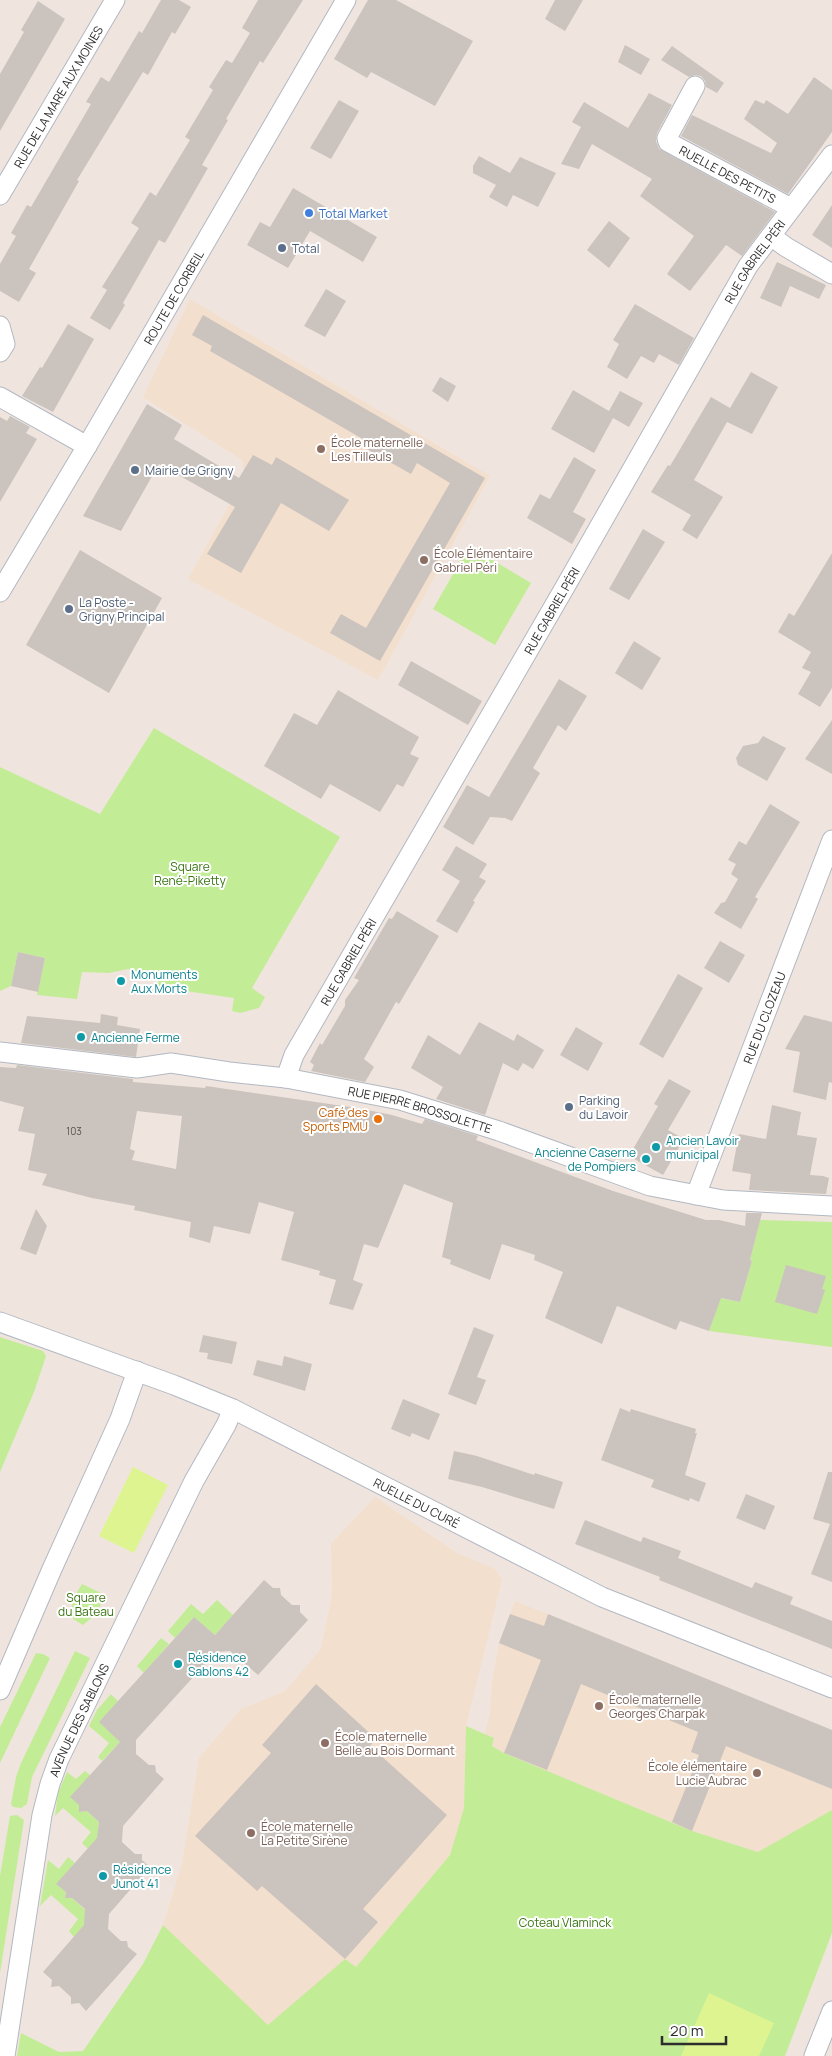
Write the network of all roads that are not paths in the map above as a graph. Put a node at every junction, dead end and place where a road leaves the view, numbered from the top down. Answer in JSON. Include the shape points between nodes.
{"nodes":[{"id":1,"x":114,"y":0,"type":"edge"},
{"id":2,"x":346,"y":0,"type":"edge"},
{"id":3,"x":695,"y":86,"type":"dead end"},
{"id":4,"x":832,"y":155,"type":"edge"},
{"id":5,"x":0,"y":195,"type":"edge"},
{"id":6,"x":791,"y":208,"type":"junction"},
{"id":7,"x":771,"y":236,"type":"junction"},
{"id":8,"x":832,"y":274,"type":"edge"},
{"id":9,"x":0,"y":326,"type":"edge"},
{"id":10,"x":0,"y":352,"type":"edge"},
{"id":11,"x":0,"y":397,"type":"edge"},
{"id":12,"x":88,"y":446,"type":"junction"},
{"id":13,"x":0,"y":592,"type":"edge"},
{"id":14,"x":832,"y":840,"type":"edge"},
{"id":15,"x":0,"y":1052,"type":"edge"},
{"id":16,"x":286,"y":1078,"type":"junction"},
{"id":17,"x":696,"y":1195,"type":"junction"},
{"id":18,"x":832,"y":1206,"type":"edge"},
{"id":19,"x":0,"y":1322,"type":"edge"},
{"id":20,"x":137,"y":1371,"type":"junction"},
{"id":21,"x":233,"y":1409,"type":"junction"},
{"id":22,"x":832,"y":1688,"type":"edge"},
{"id":23,"x":0,"y":1690,"type":"edge"},
{"id":24,"x":832,"y":2011,"type":"edge"},
{"id":25,"x":5,"y":2056,"type":"edge"},
{"id":26,"x":814,"y":2056,"type":"edge"}],
"edges":[{"from":1,"to":5,"type":"street","name":"RUE DE LA MARE AUX MOINES"},
{"from":2,"to":12,"type":"street","name":"ROUTE DE CORBEIL"},
{"from":3,"to":6,"type":"street","name":"RUELLE DES PETITS","via":[[667,138],[668,142]]},
{"from":4,"to":6,"type":"street","name":"RUE GABRIEL PÉRI"},
{"from":6,"to":7,"type":"street","name":"RUE GABRIEL PÉRI"},
{"from":7,"to":8,"type":"street"},
{"from":7,"to":16,"type":"street","name":"RUE GABRIEL PÉRI","via":[[748,266],[392,883],[294,1054]]},
{"from":9,"to":10,"type":"street","via":[[5,344]]},
{"from":11,"to":12,"type":"street"},
{"from":12,"to":13,"type":"street","name":"ROUTE DE CORBEIL"},
{"from":14,"to":17,"type":"street","name":"RUE DU CLOZEAU"},
{"from":15,"to":16,"type":"street","name":"RUE PIERRE BROSSOLETTE","via":[[137,1068],[172,1063]]},
{"from":16,"to":17,"type":"street","name":"RUE PIERRE BROSSOLETTE","via":[[400,1100],[476,1123],[650,1186]]},
{"from":17,"to":18,"type":"street","name":"RUE PIERRE BROSSOLETTE","via":[[723,1200]]},
{"from":19,"to":20,"type":"street","name":"RUELLE DU CURÉ"},
{"from":20,"to":21,"type":"street","name":"RUELLE DU CURÉ"},
{"from":20,"to":23,"type":"street","via":[[120,1419]]},
{"from":21,"to":22,"type":"street","name":"RUELLE DU CURÉ","via":[[602,1597]]},
{"from":21,"to":25,"type":"street","name":"AVENUE DES SABLONS","via":[[194,1481],[59,1759],[50,1784],[42,1815]]},
{"from":24,"to":26,"type":"street"}]}
